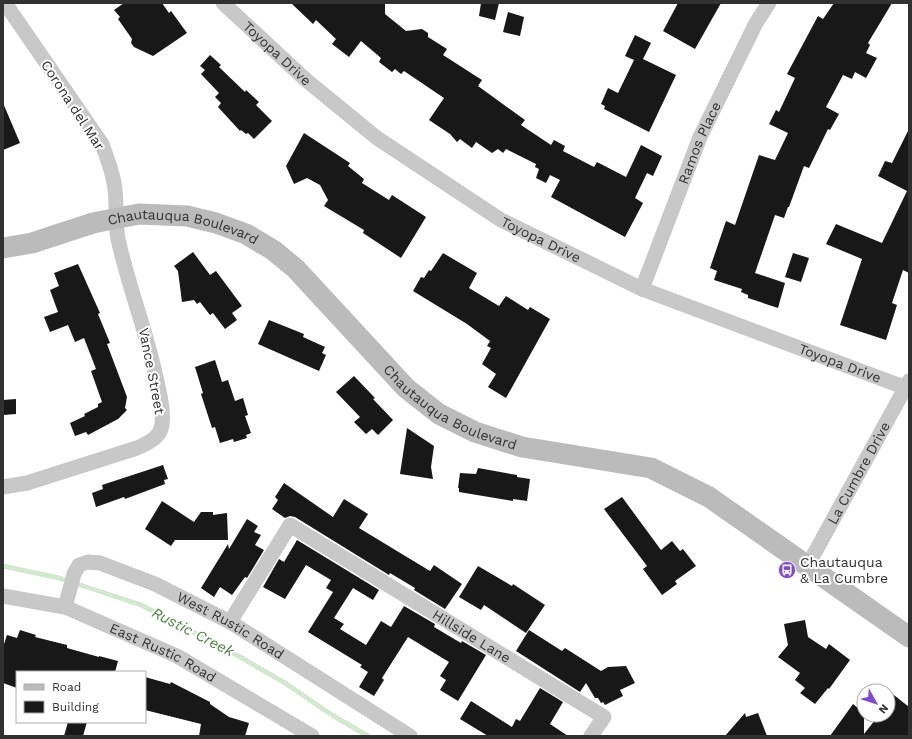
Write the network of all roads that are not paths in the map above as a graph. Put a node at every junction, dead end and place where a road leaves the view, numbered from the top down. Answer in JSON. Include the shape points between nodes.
{"nodes":[{"id":1,"x":5,"y":3,"type":"edge"},
{"id":2,"x":223,"y":3,"type":"edge"},
{"id":3,"x":769,"y":3,"type":"edge"},
{"id":4,"x":115,"y":217,"type":"junction"},
{"id":5,"x":3,"y":248,"type":"edge"},
{"id":6,"x":642,"y":289,"type":"junction"},
{"id":7,"x":908,"y":386,"type":"edge"},
{"id":8,"x":3,"y":487,"type":"edge"},
{"id":9,"x":808,"y":565,"type":"junction"},
{"id":10,"x":3,"y":596,"type":"edge"},
{"id":11,"x":67,"y":600,"type":"junction"},
{"id":12,"x":230,"y":622,"type":"junction"},
{"id":13,"x":909,"y":637,"type":"edge"},
{"id":14,"x":312,"y":736,"type":"edge"},
{"id":15,"x":410,"y":736,"type":"edge"},
{"id":16,"x":591,"y":736,"type":"edge"}],
"edges":[{"from":1,"to":4,"type":"street","name":"Corona del Mar","via":[[102,144],[111,168],[115,190]]},
{"from":2,"to":6,"type":"street","name":"Toyopa Drive","via":[[306,80],[377,138],[501,220]]},
{"from":3,"to":6,"type":"street","name":"Ramos Place","via":[[756,22],[700,137]]},
{"from":4,"to":5,"type":"street","name":"Chautauqua Boulevard","via":[[32,243]]},
{"from":4,"to":8,"type":"street","name":"Vance Street","via":[[119,242],[149,348],[162,408],[162,425],[150,442],[136,448],[26,483]]},
{"from":4,"to":9,"type":"street","name":"Chautauqua Boulevard","via":[[139,214],[187,216],[246,234],[273,250],[295,268],[406,388],[439,414],[475,432],[522,447],[651,468],[709,497]]},
{"from":6,"to":7,"type":"street","name":"Toyopa Drive"},
{"from":7,"to":9,"type":"street","name":"La Cumbre Drive"},
{"from":9,"to":13,"type":"street","name":"Chautauqua Boulevard"},
{"from":10,"to":11,"type":"street","name":"East Rustic Road"},
{"from":11,"to":12,"type":"street","name":"West Rustic Road","via":[[79,565],[88,562],[100,563],[155,584]]},
{"from":11,"to":14,"type":"street","name":"East Rustic Road","via":[[177,656]]},
{"from":12,"to":15,"type":"street","name":"West Rustic Road"},
{"from":12,"to":16,"type":"street","name":"Hillside Lane","via":[[290,525],[604,717]]}]}
